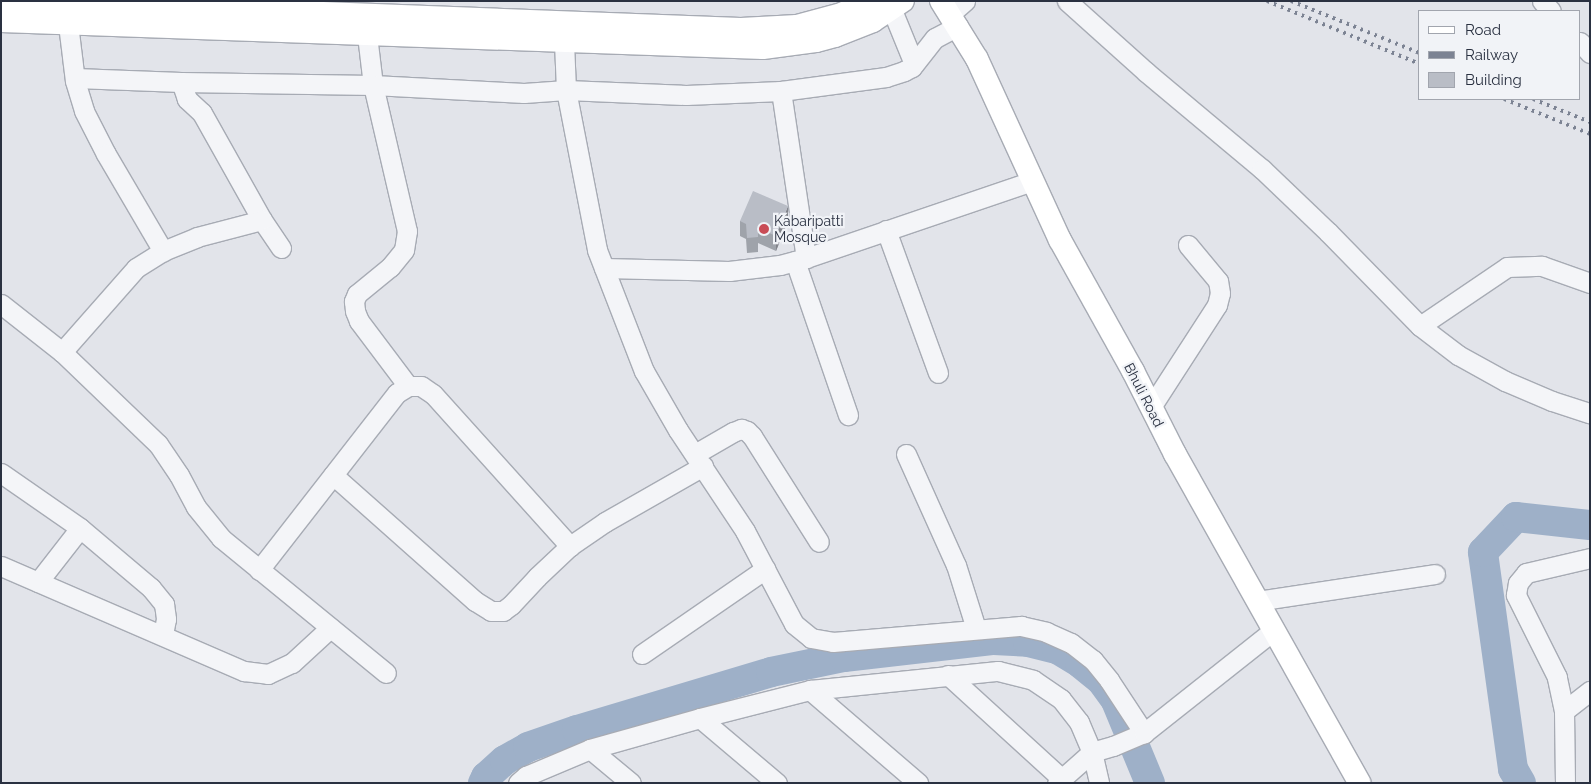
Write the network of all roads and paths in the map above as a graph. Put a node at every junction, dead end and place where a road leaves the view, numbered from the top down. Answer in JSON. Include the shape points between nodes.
{"nodes":[{"id":1,"x":333,"y":1,"type":"edge"},
{"id":2,"x":835,"y":1,"type":"edge"},
{"id":3,"x":1067,"y":1,"type":"edge"},
{"id":4,"x":889,"y":4,"type":"edge"},
{"id":5,"x":2,"y":10,"type":"edge"},
{"id":6,"x":953,"y":11,"type":"edge"},
{"id":7,"x":68,"y":24,"type":"junction"},
{"id":8,"x":367,"y":35,"type":"junction"},
{"id":9,"x":564,"y":42,"type":"junction"},
{"id":10,"x":1581,"y":43,"type":"edge"},
{"id":11,"x":1590,"y":53,"type":"edge"},
{"id":12,"x":914,"y":64,"type":"junction"},
{"id":13,"x":75,"y":78,"type":"junction"},
{"id":14,"x":181,"y":82,"type":"junction"},
{"id":15,"x":373,"y":85,"type":"junction"},
{"id":16,"x":566,"y":90,"type":"junction"},
{"id":17,"x":781,"y":90,"type":"junction"},
{"id":18,"x":1032,"y":181,"type":"junction"},
{"id":19,"x":262,"y":220,"type":"junction"},
{"id":20,"x":886,"y":230,"type":"junction"},
{"id":21,"x":1188,"y":245,"type":"dead end"},
{"id":22,"x":281,"y":248,"type":"dead end"},
{"id":23,"x":163,"y":251,"type":"junction"},
{"id":24,"x":801,"y":259,"type":"junction"},
{"id":25,"x":604,"y":268,"type":"junction"},
{"id":26,"x":1590,"y":283,"type":"edge"},
{"id":27,"x":1,"y":304,"type":"edge"},
{"id":28,"x":1420,"y":326,"type":"junction"},
{"id":29,"x":62,"y":352,"type":"junction"},
{"id":30,"x":938,"y":373,"type":"dead end"},
{"id":31,"x":408,"y":386,"type":"junction"},
{"id":32,"x":1151,"y":407,"type":"junction"},
{"id":33,"x":1590,"y":413,"type":"edge"},
{"id":34,"x":848,"y":415,"type":"dead end"},
{"id":35,"x":906,"y":454,"type":"dead end"},
{"id":36,"x":699,"y":460,"type":"junction"},
{"id":37,"x":1,"y":474,"type":"edge"},
{"id":38,"x":333,"y":475,"type":"junction"},
{"id":39,"x":80,"y":528,"type":"junction"},
{"id":40,"x":819,"y":542,"type":"dead end"},
{"id":41,"x":570,"y":546,"type":"junction"},
{"id":42,"x":1587,"y":562,"type":"edge"},
{"id":43,"x":1,"y":566,"type":"edge"},
{"id":44,"x":765,"y":569,"type":"junction"},
{"id":45,"x":259,"y":570,"type":"junction"},
{"id":46,"x":1435,"y":574,"type":"dead end"},
{"id":47,"x":38,"y":582,"type":"junction"},
{"id":48,"x":1258,"y":601,"type":"junction"},
{"id":49,"x":330,"y":628,"type":"junction"},
{"id":50,"x":976,"y":629,"type":"junction"},
{"id":51,"x":1274,"y":630,"type":"junction"},
{"id":52,"x":163,"y":635,"type":"junction"},
{"id":53,"x":642,"y":654,"type":"dead end"},
{"id":54,"x":386,"y":673,"type":"dead end"},
{"id":55,"x":948,"y":675,"type":"junction"},
{"id":56,"x":810,"y":690,"type":"junction"},
{"id":57,"x":1590,"y":691,"type":"edge"},
{"id":58,"x":1564,"y":710,"type":"junction"},
{"id":59,"x":700,"y":718,"type":"junction"},
{"id":60,"x":1141,"y":734,"type":"junction"},
{"id":61,"x":590,"y":749,"type":"junction"},
{"id":62,"x":1092,"y":752,"type":"junction"},
{"id":63,"x":526,"y":781,"type":"edge"},
{"id":64,"x":1059,"y":781,"type":"edge"},
{"id":65,"x":631,"y":783,"type":"edge"},
{"id":66,"x":777,"y":783,"type":"edge"},
{"id":67,"x":918,"y":783,"type":"edge"},
{"id":68,"x":1099,"y":783,"type":"edge"},
{"id":69,"x":1360,"y":783,"type":"edge"},
{"id":70,"x":1565,"y":783,"type":"edge"}],
"edges":[{"from":1,"to":2,"type":"highway","via":[[745,16],[791,13]]},
{"from":3,"to":28,"type":"street","via":[[1262,169]]},
{"from":4,"to":5,"type":"highway","via":[[797,28],[749,31]]},
{"from":4,"to":9,"type":"main road","via":[[872,22],[816,42],[763,48]]},
{"from":4,"to":12,"type":"street"},
{"from":5,"to":7,"type":"main road"},
{"from":6,"to":12,"type":"street"},
{"from":6,"to":18,"type":"main road","name":"Bhuli Road"},
{"from":7,"to":8,"type":"main road"},
{"from":7,"to":13,"type":"street"},
{"from":8,"to":9,"type":"main road"},
{"from":8,"to":15,"type":"street"},
{"from":9,"to":16,"type":"street"},
{"from":10,"to":11,"type":"street"},
{"from":12,"to":17,"type":"street","via":[[904,72],[886,77]]},
{"from":13,"to":14,"type":"street"},
{"from":13,"to":23,"type":"street","via":[[84,111]]},
{"from":14,"to":15,"type":"street"},
{"from":14,"to":19,"type":"street","via":[[187,99],[202,113]]},
{"from":15,"to":16,"type":"street","via":[[524,93]]},
{"from":15,"to":31,"type":"street","via":[[407,231],[404,250],[390,267],[357,294],[354,311]]},
{"from":16,"to":17,"type":"street","via":[[686,95]]},
{"from":16,"to":25,"type":"street","via":[[597,250]]},
{"from":17,"to":24,"type":"street"},
{"from":18,"to":20,"type":"street"},
{"from":18,"to":32,"type":"main road","name":"Bhuli Road","via":[[1060,240]]},
{"from":19,"to":22,"type":"street"},
{"from":19,"to":23,"type":"street"},
{"from":20,"to":24,"type":"street"},
{"from":20,"to":30,"type":"street"},
{"from":21,"to":32,"type":"street","via":[[1218,281],[1220,293],[1217,305]]},
{"from":23,"to":29,"type":"street","via":[[136,268]]},
{"from":24,"to":25,"type":"street","via":[[729,271]]},
{"from":24,"to":34,"type":"street"},
{"from":25,"to":36,"type":"street","via":[[644,371]]},
{"from":26,"to":28,"type":"street","via":[[1542,266],[1507,267]]},
{"from":27,"to":29,"type":"street"},
{"from":28,"to":33,"type":"street","via":[[1458,355],[1505,382]]},
{"from":29,"to":45,"type":"street","via":[[158,444],[196,507],[222,538]]},
{"from":31,"to":38,"type":"street","via":[[397,393]]},
{"from":31,"to":41,"type":"street","via":[[421,386],[433,394]]},
{"from":32,"to":48,"type":"main road","name":"Bhuli Road"},
{"from":35,"to":50,"type":"street","via":[[956,566]]},
{"from":36,"to":40,"type":"street","via":[[733,432],[747,431]]},
{"from":36,"to":41,"type":"street"},
{"from":36,"to":44,"type":"street","via":[[745,531]]},
{"from":37,"to":39,"type":"street"},
{"from":38,"to":41,"type":"street","via":[[475,601],[491,610],[503,611],[511,605]]},
{"from":38,"to":45,"type":"street"},
{"from":39,"to":47,"type":"street"},
{"from":39,"to":52,"type":"street","via":[[151,588],[164,604]]},
{"from":42,"to":58,"type":"street","via":[[1526,573],[1518,583],[1516,595],[1557,677]]},
{"from":43,"to":47,"type":"street"},
{"from":44,"to":50,"type":"street","via":[[794,624],[811,638],[833,642]]},
{"from":44,"to":53,"type":"street"},
{"from":45,"to":49,"type":"street"},
{"from":46,"to":48,"type":"street"},
{"from":47,"to":52,"type":"street"},
{"from":48,"to":51,"type":"main road","name":"Bhuli Road"},
{"from":49,"to":52,"type":"street","via":[[292,663],[268,674],[244,670]]},
{"from":49,"to":54,"type":"street"},
{"from":50,"to":60,"type":"street","via":[[1021,626],[1071,643],[1093,660],[1109,680]]},
{"from":51,"to":60,"type":"street"},
{"from":51,"to":69,"type":"main road","name":"Bhuli Road"},
{"from":55,"to":56,"type":"street"},
{"from":55,"to":62,"type":"street","via":[[998,671],[1033,680],[1061,699],[1079,722]]},
{"from":55,"to":64,"type":"street"},
{"from":56,"to":59,"type":"street"},
{"from":56,"to":67,"type":"street"},
{"from":57,"to":58,"type":"street"},
{"from":58,"to":70,"type":"street"},
{"from":59,"to":61,"type":"street"},
{"from":59,"to":66,"type":"street"},
{"from":60,"to":62,"type":"street"},
{"from":61,"to":63,"type":"street"},
{"from":61,"to":65,"type":"street"},
{"from":62,"to":64,"type":"street"},
{"from":62,"to":68,"type":"street"}]}
